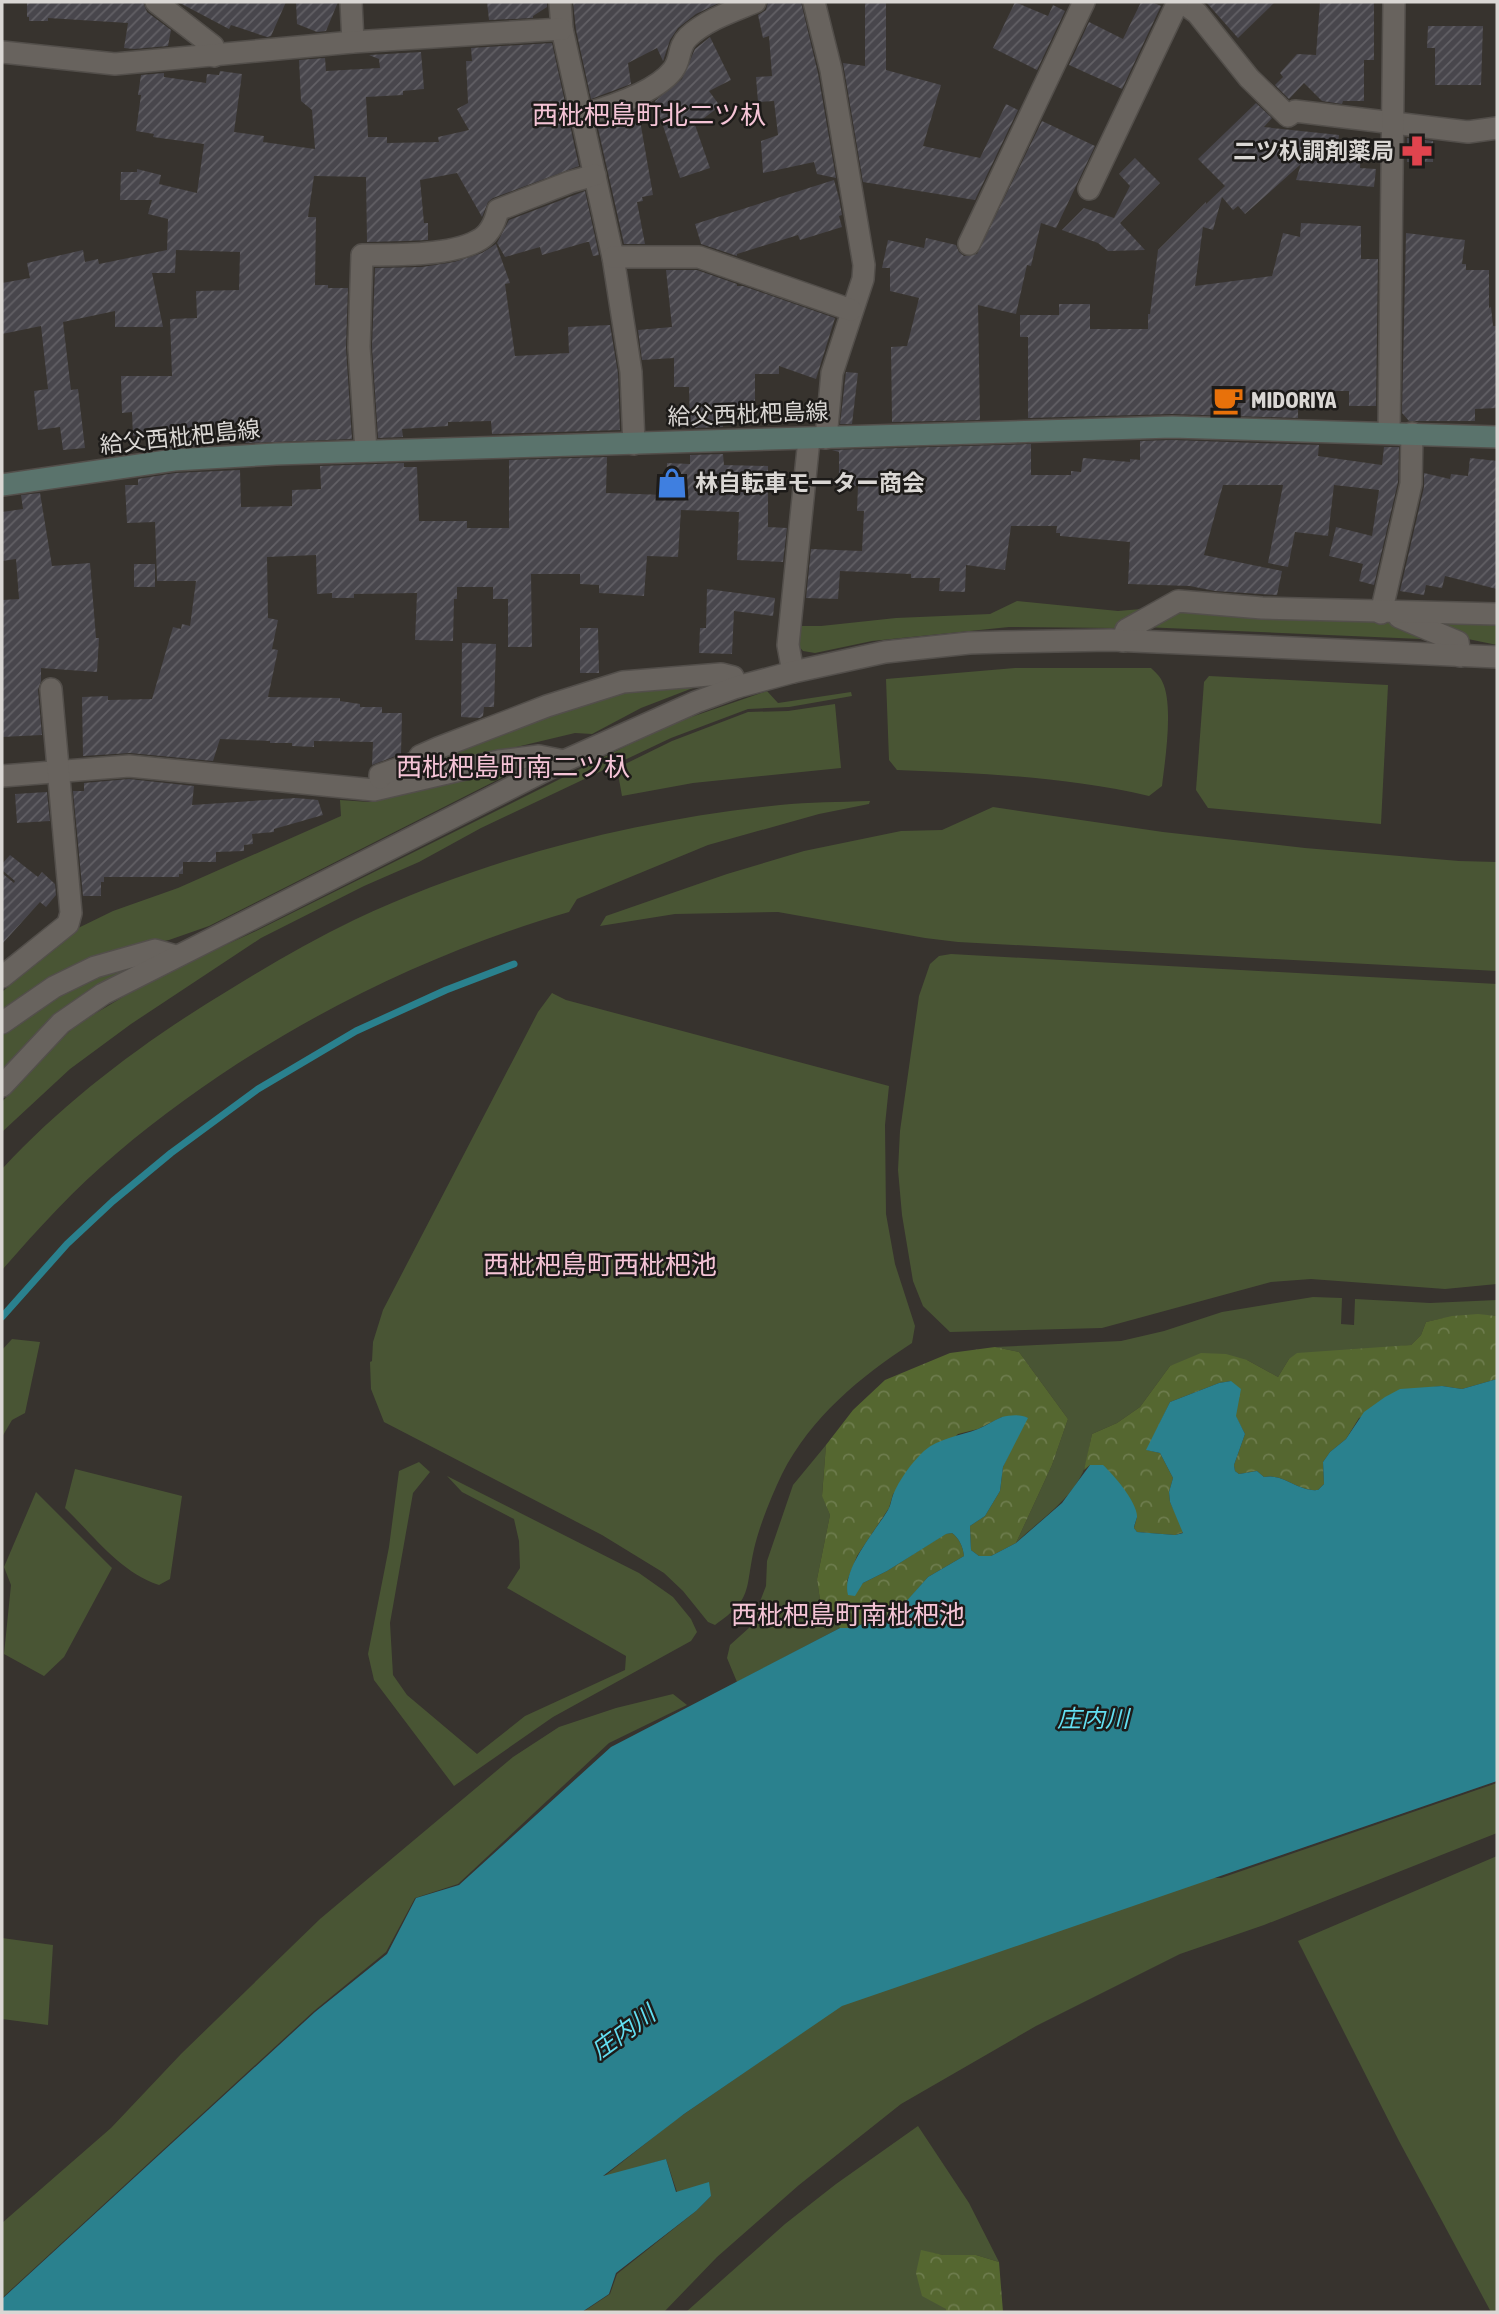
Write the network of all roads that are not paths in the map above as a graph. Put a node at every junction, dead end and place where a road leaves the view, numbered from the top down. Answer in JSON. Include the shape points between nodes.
{"nodes":[{"id":1,"x":156,"y":2,"type":"edge"},
{"id":2,"x":351,"y":2,"type":"edge"},
{"id":3,"x":559,"y":2,"type":"edge"},
{"id":4,"x":755,"y":2,"type":"edge"},
{"id":5,"x":814,"y":2,"type":"edge"},
{"id":6,"x":1084,"y":2,"type":"edge"},
{"id":7,"x":1180,"y":2,"type":"edge"},
{"id":8,"x":1394,"y":2,"type":"edge"},
{"id":9,"x":562,"y":29,"type":"junction"},
{"id":10,"x":353,"y":42,"type":"junction"},
{"id":11,"x":2,"y":52,"type":"edge"},
{"id":12,"x":214,"y":56,"type":"junction"},
{"id":13,"x":582,"y":115,"type":"junction"},
{"id":14,"x":1391,"y":121,"type":"junction"},
{"id":15,"x":1497,"y":128,"type":"edge"},
{"id":16,"x":595,"y":175,"type":"junction"},
{"id":17,"x":1089,"y":189,"type":"dead end"},
{"id":18,"x":969,"y":244,"type":"dead end"},
{"id":19,"x":612,"y":257,"type":"junction"},
{"id":20,"x":851,"y":310,"type":"junction"},
{"id":21,"x":1389,"y":432,"type":"junction"},
{"id":22,"x":1412,"y":433,"type":"junction"},
{"id":23,"x":1497,"y":437,"type":"edge"},
{"id":24,"x":818,"y":438,"type":"junction"},
{"id":25,"x":634,"y":444,"type":"junction"},
{"id":26,"x":366,"y":451,"type":"junction"},
{"id":27,"x":2,"y":485,"type":"edge"},
{"id":28,"x":1389,"y":613,"type":"junction"},
{"id":29,"x":1497,"y":614,"type":"edge"},
{"id":30,"x":1123,"y":641,"type":"junction"},
{"id":31,"x":1460,"y":656,"type":"junction"},
{"id":32,"x":1497,"y":657,"type":"edge"},
{"id":33,"x":793,"y":672,"type":"junction"},
{"id":34,"x":737,"y":687,"type":"junction"},
{"id":35,"x":51,"y":689,"type":"dead end"},
{"id":36,"x":564,"y":761,"type":"junction"},
{"id":37,"x":58,"y":771,"type":"junction"},
{"id":38,"x":2,"y":776,"type":"edge"},
{"id":39,"x":381,"y":788,"type":"junction"},
{"id":40,"x":176,"y":956,"type":"junction"},
{"id":41,"x":2,"y":977,"type":"edge"},
{"id":42,"x":2,"y":1023,"type":"edge"},
{"id":43,"x":2,"y":1086,"type":"edge"}],
"edges":[{"from":1,"to":12,"type":"street","via":[[213,46]]},
{"from":2,"to":10,"type":"street"},
{"from":3,"to":9,"type":"street"},
{"from":4,"to":13,"type":"street","via":[[691,34],[680,46],[671,73],[648,89],[617,105]]},
{"from":5,"to":20,"type":"street","via":[[831,70],[864,265]]},
{"from":6,"to":18,"type":"street"},
{"from":7,"to":14,"type":"street","via":[[1197,13],[1288,116],[1295,111]]},
{"from":7,"to":17,"type":"street"},
{"from":8,"to":14,"type":"street"},
{"from":9,"to":10,"type":"street"},
{"from":9,"to":13,"type":"street"},
{"from":10,"to":12,"type":"street"},
{"from":11,"to":12,"type":"street","via":[[115,64]]},
{"from":13,"to":16,"type":"street"},
{"from":14,"to":15,"type":"street","via":[[1468,132]]},
{"from":14,"to":21,"type":"street"},
{"from":16,"to":19,"type":"street"},
{"from":16,"to":26,"type":"street","via":[[498,210],[489,232],[477,241],[414,255],[362,255],[359,347]]},
{"from":19,"to":20,"type":"street","via":[[699,257]]},
{"from":19,"to":25,"type":"street","via":[[631,372]]},
{"from":20,"to":24,"type":"street"},
{"from":21,"to":22,"type":"main road","name":"給父西枇杷島線"},
{"from":21,"to":24,"type":"main road","name":"給父西枇杷島線","via":[[1172,427]]},
{"from":22,"to":23,"type":"main road","name":"給父西枇杷島線"},
{"from":22,"to":28,"type":"street","via":[[1410,484]]},
{"from":24,"to":25,"type":"main road","name":"給父西枇杷島線"},
{"from":24,"to":33,"type":"street","via":[[788,645]]},
{"from":25,"to":26,"type":"main road","name":"給父西枇杷島線"},
{"from":26,"to":27,"type":"main road","name":"給父西枇杷島線","via":[[174,460]]},
{"from":28,"to":29,"type":"street"},
{"from":28,"to":30,"type":"street","via":[[1178,601],[1126,630]]},
{"from":28,"to":31,"type":"street","via":[[1458,642]]},
{"from":30,"to":31,"type":"street"},
{"from":30,"to":33,"type":"street","via":[[957,644],[885,652]]},
{"from":31,"to":32,"type":"street"},
{"from":33,"to":34,"type":"street"},
{"from":34,"to":36,"type":"street"},
{"from":34,"to":39,"type":"street","via":[[733,677],[721,674],[623,682],[421,755],[417,762],[380,775]]},
{"from":35,"to":37,"type":"street"},
{"from":36,"to":39,"type":"street","via":[[539,756],[499,761]]},
{"from":36,"to":40,"type":"street"},
{"from":37,"to":38,"type":"street"},
{"from":37,"to":39,"type":"street","via":[[129,766]]},
{"from":37,"to":41,"type":"street","via":[[71,913],[68,924]]},
{"from":40,"to":42,"type":"street","via":[[155,950],[95,967]]},
{"from":40,"to":43,"type":"street","via":[[81,1007]]}]}
